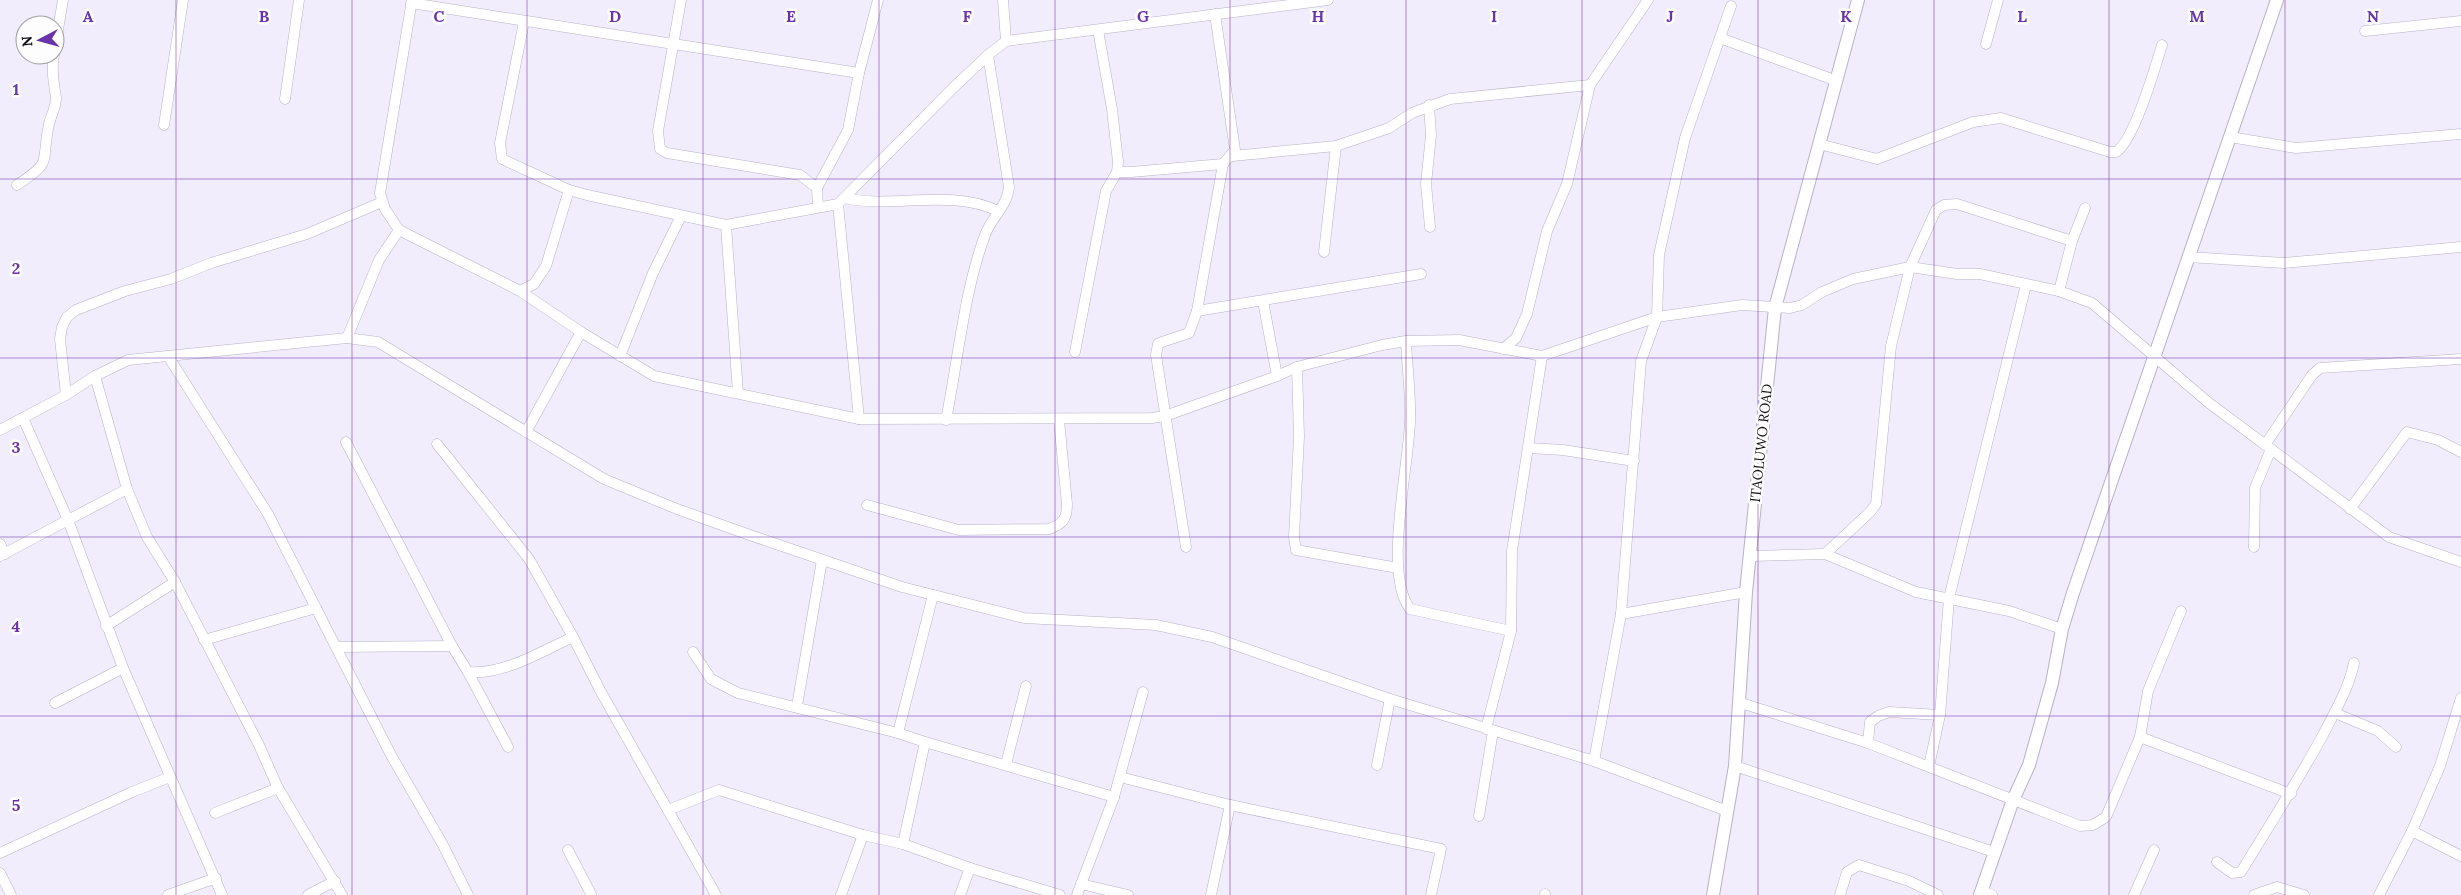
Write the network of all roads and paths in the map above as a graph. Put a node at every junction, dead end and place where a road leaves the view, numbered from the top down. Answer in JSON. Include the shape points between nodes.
{"nodes":[{"id":1,"x":63,"y":0,"type":"edge"},
{"id":2,"x":183,"y":0,"type":"edge"},
{"id":3,"x":299,"y":0,"type":"edge"},
{"id":4,"x":681,"y":0,"type":"edge"},
{"id":5,"x":878,"y":0,"type":"edge"},
{"id":6,"x":1003,"y":0,"type":"edge"},
{"id":7,"x":1328,"y":0,"type":"edge"},
{"id":8,"x":1648,"y":0,"type":"edge"},
{"id":9,"x":1858,"y":0,"type":"edge"},
{"id":10,"x":1998,"y":0,"type":"edge"},
{"id":11,"x":2277,"y":0,"type":"edge"},
{"id":12,"x":412,"y":2,"type":"edge"},
{"id":13,"x":1281,"y":3,"type":"edge"},
{"id":14,"x":1731,"y":6,"type":"dead end"},
{"id":15,"x":1216,"y":14,"type":"junction"},
{"id":16,"x":60,"y":15,"type":"edge"},
{"id":17,"x":2461,"y":21,"type":"edge"},
{"id":18,"x":524,"y":22,"type":"junction"},
{"id":19,"x":1098,"y":30,"type":"junction"},
{"id":20,"x":2365,"y":31,"type":"dead end"},
{"id":21,"x":1720,"y":38,"type":"junction"},
{"id":22,"x":1006,"y":41,"type":"junction"},
{"id":23,"x":675,"y":44,"type":"junction"},
{"id":24,"x":1986,"y":44,"type":"dead end"},
{"id":25,"x":2162,"y":45,"type":"dead end"},
{"id":26,"x":988,"y":55,"type":"junction"},
{"id":27,"x":53,"y":65,"type":"edge"},
{"id":28,"x":860,"y":73,"type":"junction"},
{"id":29,"x":1837,"y":82,"type":"junction"},
{"id":30,"x":1590,"y":85,"type":"junction"},
{"id":31,"x":285,"y":99,"type":"dead end"},
{"id":32,"x":1429,"y":105,"type":"junction"},
{"id":33,"x":164,"y":125,"type":"dead end"},
{"id":34,"x":2461,"y":134,"type":"edge"},
{"id":35,"x":2230,"y":136,"type":"junction"},
{"id":36,"x":1819,"y":144,"type":"junction"},
{"id":37,"x":1336,"y":146,"type":"junction"},
{"id":38,"x":1232,"y":156,"type":"junction"},
{"id":39,"x":1223,"y":164,"type":"junction"},
{"id":40,"x":1117,"y":172,"type":"junction"},
{"id":41,"x":17,"y":185,"type":"dead end"},
{"id":42,"x":817,"y":188,"type":"junction"},
{"id":43,"x":569,"y":190,"type":"junction"},
{"id":44,"x":841,"y":201,"type":"junction"},
{"id":45,"x":382,"y":202,"type":"junction"},
{"id":46,"x":818,"y":207,"type":"junction"},
{"id":47,"x":2085,"y":208,"type":"dead end"},
{"id":48,"x":998,"y":211,"type":"junction"},
{"id":49,"x":681,"y":216,"type":"junction"},
{"id":50,"x":726,"y":225,"type":"junction"},
{"id":51,"x":1430,"y":227,"type":"dead end"},
{"id":52,"x":400,"y":230,"type":"junction"},
{"id":53,"x":2072,"y":241,"type":"junction"},
{"id":54,"x":2461,"y":247,"type":"edge"},
{"id":55,"x":1324,"y":252,"type":"dead end"},
{"id":56,"x":2188,"y":257,"type":"junction"},
{"id":57,"x":1910,"y":267,"type":"junction"},
{"id":58,"x":1421,"y":274,"type":"dead end"},
{"id":59,"x":2026,"y":285,"type":"junction"},
{"id":60,"x":520,"y":291,"type":"junction"},
{"id":61,"x":2059,"y":291,"type":"junction"},
{"id":62,"x":1264,"y":301,"type":"junction"},
{"id":63,"x":1775,"y":308,"type":"junction"},
{"id":64,"x":1197,"y":311,"type":"junction"},
{"id":65,"x":1657,"y":317,"type":"junction"},
{"id":66,"x":581,"y":332,"type":"junction"},
{"id":67,"x":346,"y":338,"type":"junction"},
{"id":68,"x":1406,"y":341,"type":"junction"},
{"id":69,"x":1503,"y":349,"type":"junction"},
{"id":70,"x":1075,"y":352,"type":"dead end"},
{"id":71,"x":168,"y":356,"type":"junction"},
{"id":72,"x":620,"y":356,"type":"junction"},
{"id":73,"x":1542,"y":356,"type":"junction"},
{"id":74,"x":2153,"y":356,"type":"junction"},
{"id":75,"x":2461,"y":359,"type":"edge"},
{"id":76,"x":1297,"y":367,"type":"junction"},
{"id":77,"x":95,"y":376,"type":"junction"},
{"id":78,"x":1277,"y":376,"type":"junction"},
{"id":79,"x":738,"y":393,"type":"junction"},
{"id":80,"x":66,"y":396,"type":"junction"},
{"id":81,"x":1166,"y":416,"type":"junction"},
{"id":82,"x":23,"y":418,"type":"junction"},
{"id":83,"x":858,"y":419,"type":"junction"},
{"id":84,"x":946,"y":420,"type":"junction"},
{"id":85,"x":1060,"y":420,"type":"junction"},
{"id":86,"x":0,"y":430,"type":"edge"},
{"id":87,"x":526,"y":432,"type":"junction"},
{"id":88,"x":346,"y":442,"type":"dead end"},
{"id":89,"x":437,"y":444,"type":"dead end"},
{"id":90,"x":2268,"y":447,"type":"junction"},
{"id":91,"x":1529,"y":448,"type":"junction"},
{"id":92,"x":2461,"y":452,"type":"edge"},
{"id":93,"x":1634,"y":461,"type":"junction"},
{"id":94,"x":127,"y":489,"type":"junction"},
{"id":95,"x":867,"y":505,"type":"dead end"},
{"id":96,"x":2350,"y":508,"type":"junction"},
{"id":97,"x":68,"y":520,"type":"junction"},
{"id":98,"x":0,"y":544,"type":"edge"},
{"id":99,"x":1186,"y":547,"type":"dead end"},
{"id":100,"x":2254,"y":547,"type":"dead end"},
{"id":101,"x":1825,"y":554,"type":"junction"},
{"id":102,"x":2,"y":555,"type":"edge"},
{"id":103,"x":1750,"y":556,"type":"junction"},
{"id":104,"x":822,"y":560,"type":"junction"},
{"id":105,"x":2461,"y":562,"type":"edge"},
{"id":106,"x":1398,"y":568,"type":"junction"},
{"id":107,"x":175,"y":582,"type":"junction"},
{"id":108,"x":1746,"y":592,"type":"junction"},
{"id":109,"x":932,"y":596,"type":"junction"},
{"id":110,"x":1949,"y":598,"type":"junction"},
{"id":111,"x":316,"y":608,"type":"junction"},
{"id":112,"x":2181,"y":610,"type":"dead end"},
{"id":113,"x":1622,"y":614,"type":"junction"},
{"id":114,"x":106,"y":626,"type":"junction"},
{"id":115,"x":2062,"y":629,"type":"junction"},
{"id":116,"x":1511,"y":631,"type":"junction"},
{"id":117,"x":573,"y":636,"type":"junction"},
{"id":118,"x":204,"y":640,"type":"junction"},
{"id":119,"x":452,"y":646,"type":"junction"},
{"id":120,"x":336,"y":647,"type":"junction"},
{"id":121,"x":693,"y":652,"type":"dead end"},
{"id":122,"x":2354,"y":663,"type":"dead end"},
{"id":123,"x":123,"y":668,"type":"junction"},
{"id":124,"x":468,"y":672,"type":"junction"},
{"id":125,"x":1026,"y":686,"type":"dead end"},
{"id":126,"x":1143,"y":692,"type":"dead end"},
{"id":127,"x":2461,"y":698,"type":"edge"},
{"id":128,"x":1390,"y":699,"type":"junction"},
{"id":129,"x":56,"y":703,"type":"dead end"},
{"id":130,"x":1741,"y":703,"type":"junction"},
{"id":131,"x":796,"y":706,"type":"junction"},
{"id":132,"x":2334,"y":713,"type":"junction"},
{"id":133,"x":1940,"y":715,"type":"junction"},
{"id":134,"x":1490,"y":730,"type":"junction"},
{"id":135,"x":898,"y":733,"type":"junction"},
{"id":136,"x":2140,"y":737,"type":"junction"},
{"id":137,"x":925,"y":742,"type":"junction"},
{"id":138,"x":1868,"y":743,"type":"junction"},
{"id":139,"x":508,"y":747,"type":"dead end"},
{"id":140,"x":2396,"y":747,"type":"dead end"},
{"id":141,"x":1594,"y":761,"type":"junction"},
{"id":142,"x":1006,"y":764,"type":"junction"},
{"id":143,"x":1377,"y":765,"type":"dead end"},
{"id":144,"x":1735,"y":766,"type":"junction"},
{"id":145,"x":1929,"y":766,"type":"junction"},
{"id":146,"x":170,"y":777,"type":"junction"},
{"id":147,"x":1120,"y":777,"type":"junction"},
{"id":148,"x":278,"y":788,"type":"junction"},
{"id":149,"x":2291,"y":794,"type":"junction"},
{"id":150,"x":1114,"y":797,"type":"junction"},
{"id":151,"x":2013,"y":800,"type":"junction"},
{"id":152,"x":1230,"y":805,"type":"junction"},
{"id":153,"x":668,"y":810,"type":"junction"},
{"id":154,"x":1727,"y":810,"type":"junction"},
{"id":155,"x":215,"y":813,"type":"dead end"},
{"id":156,"x":1479,"y":816,"type":"dead end"},
{"id":157,"x":2412,"y":831,"type":"junction"},
{"id":158,"x":863,"y":835,"type":"junction"},
{"id":159,"x":903,"y":844,"type":"junction"},
{"id":160,"x":568,"y":850,"type":"dead end"},
{"id":161,"x":2154,"y":850,"type":"dead end"},
{"id":162,"x":1994,"y":852,"type":"junction"},
{"id":163,"x":0,"y":853,"type":"edge"},
{"id":164,"x":2461,"y":856,"type":"edge"},
{"id":165,"x":2217,"y":862,"type":"dead end"},
{"id":166,"x":970,"y":868,"type":"junction"},
{"id":167,"x":0,"y":873,"type":"edge"},
{"id":168,"x":216,"y":878,"type":"junction"},
{"id":169,"x":335,"y":882,"type":"junction"},
{"id":170,"x":1081,"y":884,"type":"junction"},
{"id":171,"x":1985,"y":894,"type":"edge"},
{"id":172,"x":10,"y":895,"type":"edge"},
{"id":173,"x":168,"y":895,"type":"edge"},
{"id":174,"x":222,"y":895,"type":"edge"},
{"id":175,"x":308,"y":895,"type":"edge"},
{"id":176,"x":342,"y":895,"type":"edge"},
{"id":177,"x":468,"y":895,"type":"edge"},
{"id":178,"x":590,"y":895,"type":"edge"},
{"id":179,"x":716,"y":895,"type":"edge"},
{"id":180,"x":842,"y":895,"type":"edge"},
{"id":181,"x":960,"y":895,"type":"edge"},
{"id":182,"x":1060,"y":895,"type":"edge"},
{"id":183,"x":1077,"y":895,"type":"edge"},
{"id":184,"x":1128,"y":895,"type":"edge"},
{"id":185,"x":1211,"y":895,"type":"edge"},
{"id":186,"x":1431,"y":895,"type":"edge"},
{"id":187,"x":1713,"y":895,"type":"edge"},
{"id":188,"x":1840,"y":895,"type":"edge"},
{"id":189,"x":1938,"y":895,"type":"edge"},
{"id":190,"x":2134,"y":895,"type":"edge"},
{"id":191,"x":2254,"y":895,"type":"edge"},
{"id":192,"x":2304,"y":895,"type":"edge"},
{"id":193,"x":2378,"y":895,"type":"edge"}],
"edges":[{"from":1,"to":16,"type":"street"},
{"from":2,"to":33,"type":"street"},
{"from":3,"to":31,"type":"street"},
{"from":4,"to":23,"type":"street"},
{"from":5,"to":28,"type":"street"},
{"from":6,"to":22,"type":"street"},
{"from":7,"to":13,"type":"street"},
{"from":8,"to":30,"type":"street"},
{"from":9,"to":29,"type":"street","name":"ITAOLUWO ROAD"},
{"from":10,"to":24,"type":"street"},
{"from":11,"to":35,"type":"street"},
{"from":12,"to":18,"type":"street"},
{"from":12,"to":45,"type":"street","via":[[380,193]]},
{"from":13,"to":15,"type":"street"},
{"from":14,"to":21,"type":"street"},
{"from":15,"to":19,"type":"street"},
{"from":15,"to":38,"type":"street","via":[[1235,144]]},
{"from":17,"to":20,"type":"street"},
{"from":18,"to":23,"type":"street"},
{"from":18,"to":43,"type":"street","via":[[500,143],[502,159]]},
{"from":19,"to":22,"type":"street"},
{"from":19,"to":40,"type":"street","via":[[1112,109]]},
{"from":21,"to":29,"type":"street"},
{"from":21,"to":65,"type":"street","via":[[1677,174],[1659,255]]},
{"from":22,"to":26,"type":"street"},
{"from":23,"to":28,"type":"street"},
{"from":23,"to":42,"type":"street","via":[[658,131],[660,149],[667,153],[800,175]]},
{"from":25,"to":36,"type":"street","via":[[2147,93],[2125,142],[2116,152],[2000,118],[1973,122],[1877,159]]},
{"from":26,"to":44,"type":"street"},
{"from":26,"to":48,"type":"street","via":[[1009,188],[1008,197]]},
{"from":27,"to":41,"type":"street","via":[[56,99],[49,123],[45,159],[39,171]]},
{"from":28,"to":42,"type":"street","via":[[848,130]]},
{"from":29,"to":36,"type":"street","name":"ITAOLUWO ROAD"},
{"from":30,"to":32,"type":"street","via":[[1450,99]]},
{"from":30,"to":69,"type":"street","via":[[1567,184],[1547,231],[1527,314],[1516,338]]},
{"from":32,"to":37,"type":"street","via":[[1389,128]]},
{"from":32,"to":51,"type":"street","via":[[1426,184]]},
{"from":34,"to":35,"type":"street","via":[[2296,148]]},
{"from":35,"to":56,"type":"street"},
{"from":36,"to":63,"type":"street","name":"ITAOLUWO ROAD"},
{"from":37,"to":38,"type":"street"},
{"from":37,"to":55,"type":"street"},
{"from":38,"to":39,"type":"street"},
{"from":39,"to":40,"type":"street"},
{"from":39,"to":64,"type":"street"},
{"from":40,"to":70,"type":"street","via":[[1106,191]]},
{"from":42,"to":46,"type":"street"},
{"from":43,"to":49,"type":"street"},
{"from":43,"to":60,"type":"street","via":[[546,266],[534,284]]},
{"from":44,"to":46,"type":"street"},
{"from":44,"to":48,"type":"street","via":[[944,200],[985,204]]},
{"from":44,"to":83,"type":"street"},
{"from":45,"to":52,"type":"street"},
{"from":45,"to":80,"type":"street","via":[[307,234],[125,291],[76,310],[62,327],[60,339]]},
{"from":46,"to":50,"type":"street"},
{"from":47,"to":53,"type":"street"},
{"from":48,"to":84,"type":"street","via":[[985,234],[972,286]]},
{"from":49,"to":50,"type":"street"},
{"from":49,"to":72,"type":"street","via":[[653,273]]},
{"from":50,"to":79,"type":"street"},
{"from":52,"to":60,"type":"street"},
{"from":52,"to":67,"type":"street","via":[[379,260]]},
{"from":53,"to":57,"type":"street","via":[[1957,204],[1944,205],[1932,216]]},
{"from":53,"to":61,"type":"street"},
{"from":54,"to":56,"type":"street","via":[[2284,263]]},
{"from":56,"to":74,"type":"street"},
{"from":57,"to":59,"type":"street","via":[[1995,276]]},
{"from":57,"to":63,"type":"street","via":[[1853,279],[1802,305]]},
{"from":57,"to":101,"type":"street","via":[[1891,346],[1876,504]]},
{"from":58,"to":62,"type":"street"},
{"from":59,"to":61,"type":"street"},
{"from":59,"to":110,"type":"street"},
{"from":60,"to":66,"type":"street"},
{"from":61,"to":74,"type":"street","via":[[2092,303]]},
{"from":62,"to":64,"type":"street"},
{"from":62,"to":78,"type":"street"},
{"from":63,"to":65,"type":"street","via":[[1742,305]]},
{"from":63,"to":103,"type":"street","name":"ITAOLUWO ROAD"},
{"from":64,"to":81,"type":"street","via":[[1189,334],[1162,342],[1156,350]]},
{"from":65,"to":73,"type":"street"},
{"from":65,"to":93,"type":"street","via":[[1641,361]]},
{"from":66,"to":72,"type":"street"},
{"from":66,"to":87,"type":"street"},
{"from":67,"to":71,"type":"street"},
{"from":67,"to":87,"type":"street","via":[[378,342]]},
{"from":68,"to":69,"type":"street","via":[[1459,340]]},
{"from":68,"to":76,"type":"street"},
{"from":68,"to":106,"type":"street","via":[[1410,421]]},
{"from":69,"to":73,"type":"street"},
{"from":71,"to":77,"type":"street","via":[[128,360]]},
{"from":71,"to":111,"type":"street","via":[[268,514]]},
{"from":72,"to":79,"type":"street","via":[[654,376]]},
{"from":73,"to":91,"type":"street"},
{"from":74,"to":90,"type":"street","via":[[2208,403]]},
{"from":74,"to":115,"type":"street"},
{"from":75,"to":90,"type":"street","via":[[2320,368],[2312,375]]},
{"from":76,"to":78,"type":"street"},
{"from":76,"to":106,"type":"street","via":[[1296,550]]},
{"from":77,"to":80,"type":"street"},
{"from":77,"to":94,"type":"street"},
{"from":78,"to":81,"type":"street"},
{"from":79,"to":83,"type":"street"},
{"from":80,"to":82,"type":"street"},
{"from":81,"to":85,"type":"street"},
{"from":81,"to":99,"type":"street"},
{"from":82,"to":86,"type":"street"},
{"from":82,"to":97,"type":"street"},
{"from":83,"to":84,"type":"street"},
{"from":84,"to":85,"type":"street"},
{"from":85,"to":95,"type":"street","via":[[1067,516],[1062,524],[1049,530],[959,530]]},
{"from":87,"to":104,"type":"street","via":[[604,479],[677,509]]},
{"from":88,"to":119,"type":"street"},
{"from":89,"to":117,"type":"street","via":[[529,559]]},
{"from":90,"to":96,"type":"street"},
{"from":90,"to":100,"type":"street","via":[[2255,488]]},
{"from":91,"to":93,"type":"street"},
{"from":91,"to":116,"type":"street","via":[[1512,551]]},
{"from":92,"to":96,"type":"street","via":[[2438,440],[2407,432]]},
{"from":93,"to":113,"type":"street"},
{"from":94,"to":97,"type":"street"},
{"from":94,"to":107,"type":"street","via":[[146,538]]},
{"from":96,"to":105,"type":"street","via":[[2388,537]]},
{"from":97,"to":102,"type":"street"},
{"from":97,"to":114,"type":"street"},
{"from":98,"to":102,"type":"street"},
{"from":101,"to":103,"type":"street"},
{"from":101,"to":110,"type":"street","via":[[1916,592]]},
{"from":103,"to":108,"type":"street","name":"ITAOLUWO ROAD"},
{"from":104,"to":109,"type":"street"},
{"from":104,"to":131,"type":"street"},
{"from":106,"to":116,"type":"street","via":[[1405,603],[1410,609]]},
{"from":107,"to":114,"type":"street"},
{"from":107,"to":118,"type":"street"},
{"from":108,"to":113,"type":"street"},
{"from":108,"to":130,"type":"street","name":"ITAOLUWO ROAD"},
{"from":109,"to":128,"type":"street","via":[[1024,618],[1156,625],[1202,635]]},
{"from":109,"to":135,"type":"street"},
{"from":110,"to":115,"type":"street"},
{"from":110,"to":133,"type":"street"},
{"from":111,"to":118,"type":"street"},
{"from":111,"to":120,"type":"street"},
{"from":112,"to":136,"type":"street","via":[[2148,691]]},
{"from":113,"to":141,"type":"street"},
{"from":114,"to":123,"type":"street"},
{"from":115,"to":151,"type":"street","via":[[2029,765]]},
{"from":116,"to":134,"type":"street"},
{"from":117,"to":124,"type":"street","via":[[522,661],[484,673]]},
{"from":117,"to":153,"type":"street"},
{"from":118,"to":148,"type":"street"},
{"from":119,"to":120,"type":"street"},
{"from":119,"to":124,"type":"street"},
{"from":120,"to":177,"type":"street"},
{"from":121,"to":131,"type":"street","via":[[712,678],[738,693]]},
{"from":122,"to":132,"type":"street","via":[[2352,675]]},
{"from":123,"to":129,"type":"street"},
{"from":123,"to":146,"type":"street"},
{"from":124,"to":139,"type":"street"},
{"from":125,"to":142,"type":"street"},
{"from":126,"to":147,"type":"street"},
{"from":127,"to":157,"type":"street","via":[[2440,766]]},
{"from":128,"to":134,"type":"street"},
{"from":128,"to":143,"type":"street"},
{"from":130,"to":138,"type":"street"},
{"from":130,"to":144,"type":"street","name":"ITAOLUWO ROAD"},
{"from":131,"to":135,"type":"street"},
{"from":132,"to":140,"type":"street","via":[[2378,730]]},
{"from":132,"to":149,"type":"street"},
{"from":133,"to":138,"type":"street","via":[[1883,714],[1870,722]]},
{"from":133,"to":145,"type":"street"},
{"from":134,"to":141,"type":"street"},
{"from":134,"to":156,"type":"street"},
{"from":135,"to":137,"type":"street"},
{"from":136,"to":149,"type":"street"},
{"from":136,"to":151,"type":"street","via":[[2106,816],[2093,825],[2080,826]]},
{"from":137,"to":142,"type":"street"},
{"from":137,"to":159,"type":"street"},
{"from":138,"to":145,"type":"street"},
{"from":141,"to":154,"type":"street"},
{"from":142,"to":150,"type":"street"},
{"from":144,"to":154,"type":"street","name":"ITAOLUWO ROAD"},
{"from":144,"to":162,"type":"street"},
{"from":145,"to":151,"type":"street"},
{"from":146,"to":163,"type":"street"},
{"from":146,"to":168,"type":"street"},
{"from":147,"to":150,"type":"street"},
{"from":147,"to":152,"type":"street"},
{"from":148,"to":155,"type":"street"},
{"from":148,"to":169,"type":"street"},
{"from":149,"to":165,"type":"street","via":[[2241,872],[2232,873]]},
{"from":150,"to":170,"type":"street"},
{"from":151,"to":162,"type":"street"},
{"from":152,"to":185,"type":"street"},
{"from":152,"to":186,"type":"street","via":[[1441,848]]},
{"from":153,"to":158,"type":"street","via":[[719,790]]},
{"from":153,"to":179,"type":"street"},
{"from":154,"to":187,"type":"street","name":"ITAOLUWO ROAD"},
{"from":157,"to":164,"type":"street"},
{"from":157,"to":193,"type":"street"},
{"from":158,"to":159,"type":"street"},
{"from":158,"to":180,"type":"street"},
{"from":159,"to":166,"type":"street"},
{"from":160,"to":178,"type":"street"},
{"from":161,"to":190,"type":"street"},
{"from":162,"to":171,"type":"street"},
{"from":166,"to":181,"type":"street"},
{"from":166,"to":182,"type":"street"},
{"from":167,"to":172,"type":"street"},
{"from":168,"to":173,"type":"street"},
{"from":168,"to":174,"type":"street"},
{"from":169,"to":175,"type":"street"},
{"from":169,"to":176,"type":"street"},
{"from":170,"to":183,"type":"street"},
{"from":170,"to":184,"type":"street"},
{"from":188,"to":189,"type":"street","via":[[1847,872],[1859,865],[1909,881]]},
{"from":191,"to":192,"type":"street","via":[[2277,886]]}]}
